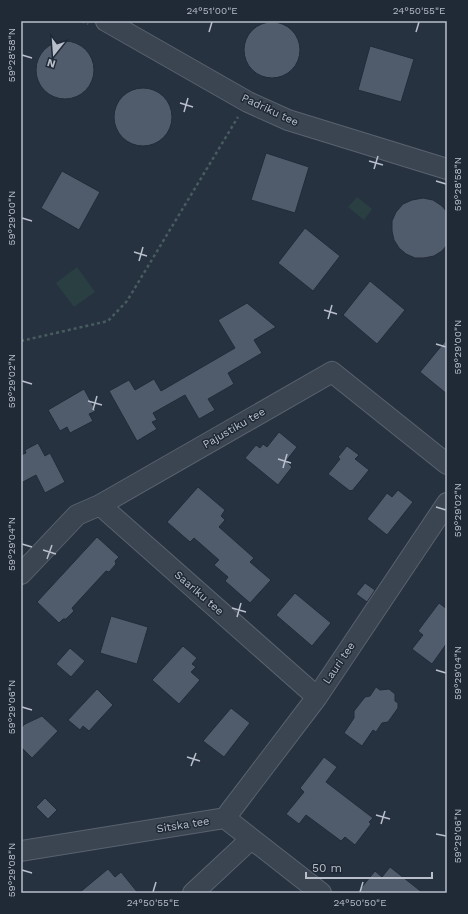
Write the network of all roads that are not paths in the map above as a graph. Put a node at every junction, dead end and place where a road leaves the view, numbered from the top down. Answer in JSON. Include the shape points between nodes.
{"nodes":[{"id":1,"x":106,"y":21,"type":"edge"},
{"id":2,"x":447,"y":169,"type":"edge"},
{"id":3,"x":447,"y":464,"type":"edge"},
{"id":4,"x":447,"y":503,"type":"edge"},
{"id":5,"x":100,"y":505,"type":"junction"},
{"id":6,"x":21,"y":574,"type":"edge"},
{"id":7,"x":317,"y":696,"type":"junction"},
{"id":8,"x":225,"y":818,"type":"junction"},
{"id":9,"x":252,"y":839,"type":"junction"},
{"id":10,"x":21,"y":851,"type":"edge"},
{"id":11,"x":193,"y":893,"type":"edge"},
{"id":12,"x":322,"y":893,"type":"edge"}],
"edges":[{"from":1,"to":2,"type":"street","name":"Padriku tee","via":[[248,102],[281,117]]},
{"from":3,"to":5,"type":"street","name":"Pajustiku tee","via":[[332,372]]},
{"from":4,"to":7,"type":"street","name":"Lauri tee"},
{"from":5,"to":6,"type":"street","name":"Pajustiku tee","via":[[77,515]]},
{"from":5,"to":7,"type":"street","name":"Saariku tee"},
{"from":7,"to":8,"type":"street","name":"Lauri tee"},
{"from":8,"to":9,"type":"street","name":"Sitska tee"},
{"from":8,"to":10,"type":"street","name":"Sitska tee"},
{"from":9,"to":11,"type":"street"},
{"from":9,"to":12,"type":"street","name":"Sitska tee"}]}
